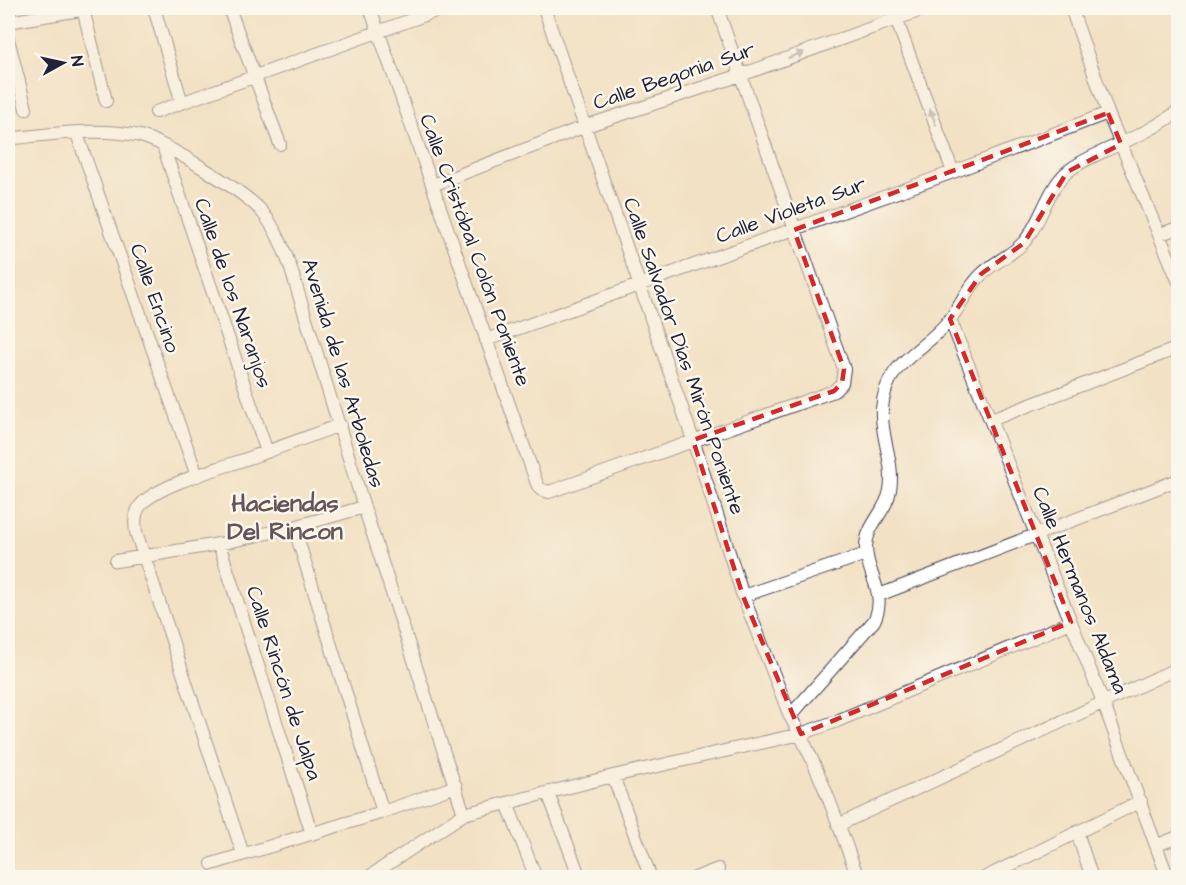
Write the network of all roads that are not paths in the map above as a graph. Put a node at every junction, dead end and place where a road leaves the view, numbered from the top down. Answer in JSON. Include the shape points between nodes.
{"nodes":[{"id":1,"x":87,"y":8,"type":"edge"},
{"id":2,"x":154,"y":8,"type":"edge"},
{"id":3,"x":229,"y":8,"type":"edge"},
{"id":4,"x":369,"y":8,"type":"edge"},
{"id":5,"x":444,"y":8,"type":"edge"},
{"id":6,"x":544,"y":8,"type":"edge"},
{"id":7,"x":717,"y":8,"type":"edge"},
{"id":8,"x":927,"y":8,"type":"edge"},
{"id":9,"x":1071,"y":8,"type":"edge"},
{"id":10,"x":894,"y":13,"type":"edge"},
{"id":11,"x":8,"y":22,"type":"edge"},
{"id":12,"x":378,"y":31,"type":"junction"},
{"id":13,"x":8,"y":39,"type":"edge"},
{"id":14,"x":741,"y":75,"type":"junction"},
{"id":15,"x":255,"y":77,"type":"junction"},
{"id":16,"x":106,"y":101,"type":"dead end"},
{"id":17,"x":182,"y":103,"type":"junction"},
{"id":18,"x":26,"y":109,"type":"dead end"},
{"id":19,"x":1179,"y":111,"type":"edge"},
{"id":20,"x":156,"y":112,"type":"dead end"},
{"id":21,"x":1108,"y":113,"type":"junction"},
{"id":22,"x":586,"y":126,"type":"junction"},
{"id":23,"x":77,"y":134,"type":"junction"},
{"id":24,"x":8,"y":139,"type":"edge"},
{"id":25,"x":280,"y":144,"type":"dead end"},
{"id":26,"x":1121,"y":144,"type":"junction"},
{"id":27,"x":163,"y":146,"type":"junction"},
{"id":28,"x":952,"y":172,"type":"junction"},
{"id":29,"x":433,"y":185,"type":"junction"},
{"id":30,"x":1179,"y":228,"type":"edge"},
{"id":31,"x":794,"y":230,"type":"junction"},
{"id":32,"x":1160,"y":234,"type":"junction"},
{"id":33,"x":1179,"y":280,"type":"edge"},
{"id":34,"x":640,"y":285,"type":"junction"},
{"id":35,"x":951,"y":319,"type":"junction"},
{"id":36,"x":486,"y":340,"type":"junction"},
{"id":37,"x":1179,"y":348,"type":"edge"},
{"id":38,"x":991,"y":420,"type":"junction"},
{"id":39,"x":339,"y":425,"type":"junction"},
{"id":40,"x":693,"y":441,"type":"junction"},
{"id":41,"x":267,"y":452,"type":"junction"},
{"id":42,"x":197,"y":476,"type":"junction"},
{"id":43,"x":1179,"y":480,"type":"edge"},
{"id":44,"x":364,"y":507,"type":"junction"},
{"id":45,"x":294,"y":527,"type":"junction"},
{"id":46,"x":1036,"y":535,"type":"junction"},
{"id":47,"x":219,"y":544,"type":"junction"},
{"id":48,"x":866,"y":554,"type":"junction"},
{"id":49,"x":144,"y":556,"type":"junction"},
{"id":50,"x":116,"y":561,"type":"dead end"},
{"id":51,"x":879,"y":595,"type":"junction"},
{"id":52,"x":743,"y":596,"type":"junction"},
{"id":53,"x":1071,"y":622,"type":"junction"},
{"id":54,"x":1179,"y":668,"type":"edge"},
{"id":55,"x":1103,"y":702,"type":"junction"},
{"id":56,"x":790,"y":716,"type":"junction"},
{"id":57,"x":801,"y":734,"type":"junction"},
{"id":58,"x":613,"y":776,"type":"junction"},
{"id":59,"x":456,"y":786,"type":"junction"},
{"id":60,"x":548,"y":793,"type":"junction"},
{"id":61,"x":1141,"y":801,"type":"junction"},
{"id":62,"x":507,"y":803,"type":"junction"},
{"id":63,"x":383,"y":812,"type":"junction"},
{"id":64,"x":464,"y":814,"type":"junction"},
{"id":65,"x":838,"y":825,"type":"junction"},
{"id":66,"x":1077,"y":832,"type":"junction"},
{"id":67,"x":312,"y":834,"type":"junction"},
{"id":68,"x":1179,"y":837,"type":"edge"},
{"id":69,"x":1157,"y":845,"type":"junction"},
{"id":70,"x":243,"y":854,"type":"junction"},
{"id":71,"x":212,"y":864,"type":"dead end"},
{"id":72,"x":718,"y":869,"type":"dead end"},
{"id":73,"x":1011,"y":872,"type":"edge"},
{"id":74,"x":367,"y":878,"type":"edge"},
{"id":75,"x":536,"y":878,"type":"edge"},
{"id":76,"x":580,"y":878,"type":"edge"},
{"id":77,"x":651,"y":878,"type":"edge"},
{"id":78,"x":694,"y":878,"type":"edge"},
{"id":79,"x":858,"y":878,"type":"edge"},
{"id":80,"x":984,"y":878,"type":"edge"},
{"id":81,"x":1092,"y":878,"type":"edge"},
{"id":82,"x":1168,"y":878,"type":"edge"}],
"edges":[{"from":1,"to":11,"type":"street"},
{"from":1,"to":16,"type":"street"},
{"from":2,"to":17,"type":"street"},
{"from":3,"to":15,"type":"street"},
{"from":4,"to":12,"type":"street","name":"Calle Cristóbal Colón Poniente"},
{"from":5,"to":12,"type":"street"},
{"from":6,"to":22,"type":"street","name":"Calle Salvador Días Mirón Poniente"},
{"from":7,"to":14,"type":"street"},
{"from":8,"to":10,"type":"street","name":"Calle Begonia Sur"},
{"from":9,"to":21,"type":"street"},
{"from":14,"to":10,"type":"street","name":"Calle Begonia Sur","one_way":true},
{"from":28,"to":10,"type":"street","one_way":true},
{"from":12,"to":15,"type":"street"},
{"from":12,"to":29,"type":"street","name":"Calle Cristóbal Colón Poniente"},
{"from":13,"to":18,"type":"street"},
{"from":14,"to":22,"type":"street","name":"Calle Begonia Sur"},
{"from":14,"to":31,"type":"street"},
{"from":15,"to":17,"type":"street"},
{"from":15,"to":25,"type":"street"},
{"from":17,"to":20,"type":"street"},
{"from":19,"to":26,"type":"street"},
{"from":21,"to":26,"type":"street"},
{"from":21,"to":28,"type":"street","name":"Calle Violeta Sur"},
{"from":22,"to":29,"type":"street","name":"Calle Begonia Sur"},
{"from":22,"to":34,"type":"street","name":"Calle Salvador Días Mirón Poniente"},
{"from":23,"to":24,"type":"street","name":"Avenida de las Arboledas"},
{"from":23,"to":27,"type":"street","name":"Avenida de las Arboledas","via":[[123,134]]},
{"from":23,"to":42,"type":"street","name":"Calle Encino"},
{"from":26,"to":32,"type":"street"},
{"from":26,"to":35,"type":"street","via":[[1067,172],[1024,243],[981,274]]},
{"from":27,"to":39,"type":"street","name":"Avenida de las Arboledas","via":[[241,192],[263,212],[279,237]]},
{"from":27,"to":41,"type":"street","name":"Calle de los Naranjos"},
{"from":28,"to":31,"type":"street","name":"Calle Violeta Sur"},
{"from":29,"to":36,"type":"street","name":"Calle Cristóbal Colón Poniente"},
{"from":30,"to":32,"type":"street"},
{"from":31,"to":34,"type":"street","name":"Calle Violeta Sur"},
{"from":31,"to":40,"type":"street","via":[[843,369],[842,383],[834,391]]},
{"from":32,"to":33,"type":"street"},
{"from":34,"to":36,"type":"street","name":"Calle Violeta Sur"},
{"from":34,"to":40,"type":"street","name":"Calle Salvador Días Mirón Poniente"},
{"from":35,"to":38,"type":"street","name":"Calle Hermanos Aldama"},
{"from":35,"to":48,"type":"street","via":[[900,364],[885,389],[882,424],[891,486],[888,501],[868,534]]},
{"from":36,"to":40,"type":"street","name":"Calle Cristóbal Colón Poniente","via":[[537,484],[544,491]]},
{"from":37,"to":38,"type":"street"},
{"from":38,"to":46,"type":"street","name":"Calle Hermanos Aldama"},
{"from":39,"to":41,"type":"street"},
{"from":39,"to":44,"type":"street","name":"Avenida de las Arboledas"},
{"from":40,"to":52,"type":"street","name":"Calle Salvador Días Mirón Poniente"},
{"from":41,"to":42,"type":"street"},
{"from":42,"to":49,"type":"street","via":[[147,499],[136,512],[134,522]]},
{"from":43,"to":46,"type":"street"},
{"from":44,"to":45,"type":"street"},
{"from":44,"to":59,"type":"street","name":"Avenida de las Arboledas"},
{"from":45,"to":47,"type":"street"},
{"from":45,"to":63,"type":"street"},
{"from":46,"to":51,"type":"street"},
{"from":46,"to":53,"type":"street","name":"Calle Hermanos Aldama"},
{"from":47,"to":49,"type":"street"},
{"from":47,"to":67,"type":"street","name":"Calle Rincón de Jalpa"},
{"from":48,"to":51,"type":"street"},
{"from":48,"to":52,"type":"street"},
{"from":49,"to":50,"type":"street"},
{"from":49,"to":70,"type":"street"},
{"from":51,"to":56,"type":"street","via":[[874,621]]},
{"from":52,"to":56,"type":"street","name":"Calle Salvador Días Mirón Poniente"},
{"from":53,"to":55,"type":"street","name":"Calle Hermanos Aldama"},
{"from":53,"to":57,"type":"street"},
{"from":54,"to":55,"type":"street"},
{"from":55,"to":61,"type":"street","name":"Calle Hermanos Aldama"},
{"from":55,"to":65,"type":"street"},
{"from":56,"to":57,"type":"street","name":"Calle Salvador Días Mirón Poniente"},
{"from":57,"to":58,"type":"street"},
{"from":57,"to":65,"type":"street","name":"Calle Salvador Días Mirón Poniente"},
{"from":58,"to":60,"type":"street"},
{"from":58,"to":77,"type":"street"},
{"from":59,"to":63,"type":"street"},
{"from":59,"to":64,"type":"street","name":"Avenida de las Arboledas"},
{"from":60,"to":62,"type":"street"},
{"from":60,"to":76,"type":"street"},
{"from":61,"to":66,"type":"street"},
{"from":61,"to":69,"type":"street","name":"Calle Hermanos Aldama"},
{"from":62,"to":64,"type":"street"},
{"from":62,"to":75,"type":"street"},
{"from":63,"to":67,"type":"street"},
{"from":64,"to":74,"type":"street"},
{"from":65,"to":79,"type":"street","name":"Calle Salvador Días Mirón Poniente"},
{"from":66,"to":73,"type":"street"},
{"from":66,"to":81,"type":"street"},
{"from":67,"to":70,"type":"street"},
{"from":68,"to":69,"type":"street"},
{"from":69,"to":82,"type":"street","name":"Calle Hermanos Aldama"},
{"from":70,"to":71,"type":"street"},
{"from":72,"to":78,"type":"street"},
{"from":73,"to":80,"type":"street"}]}
